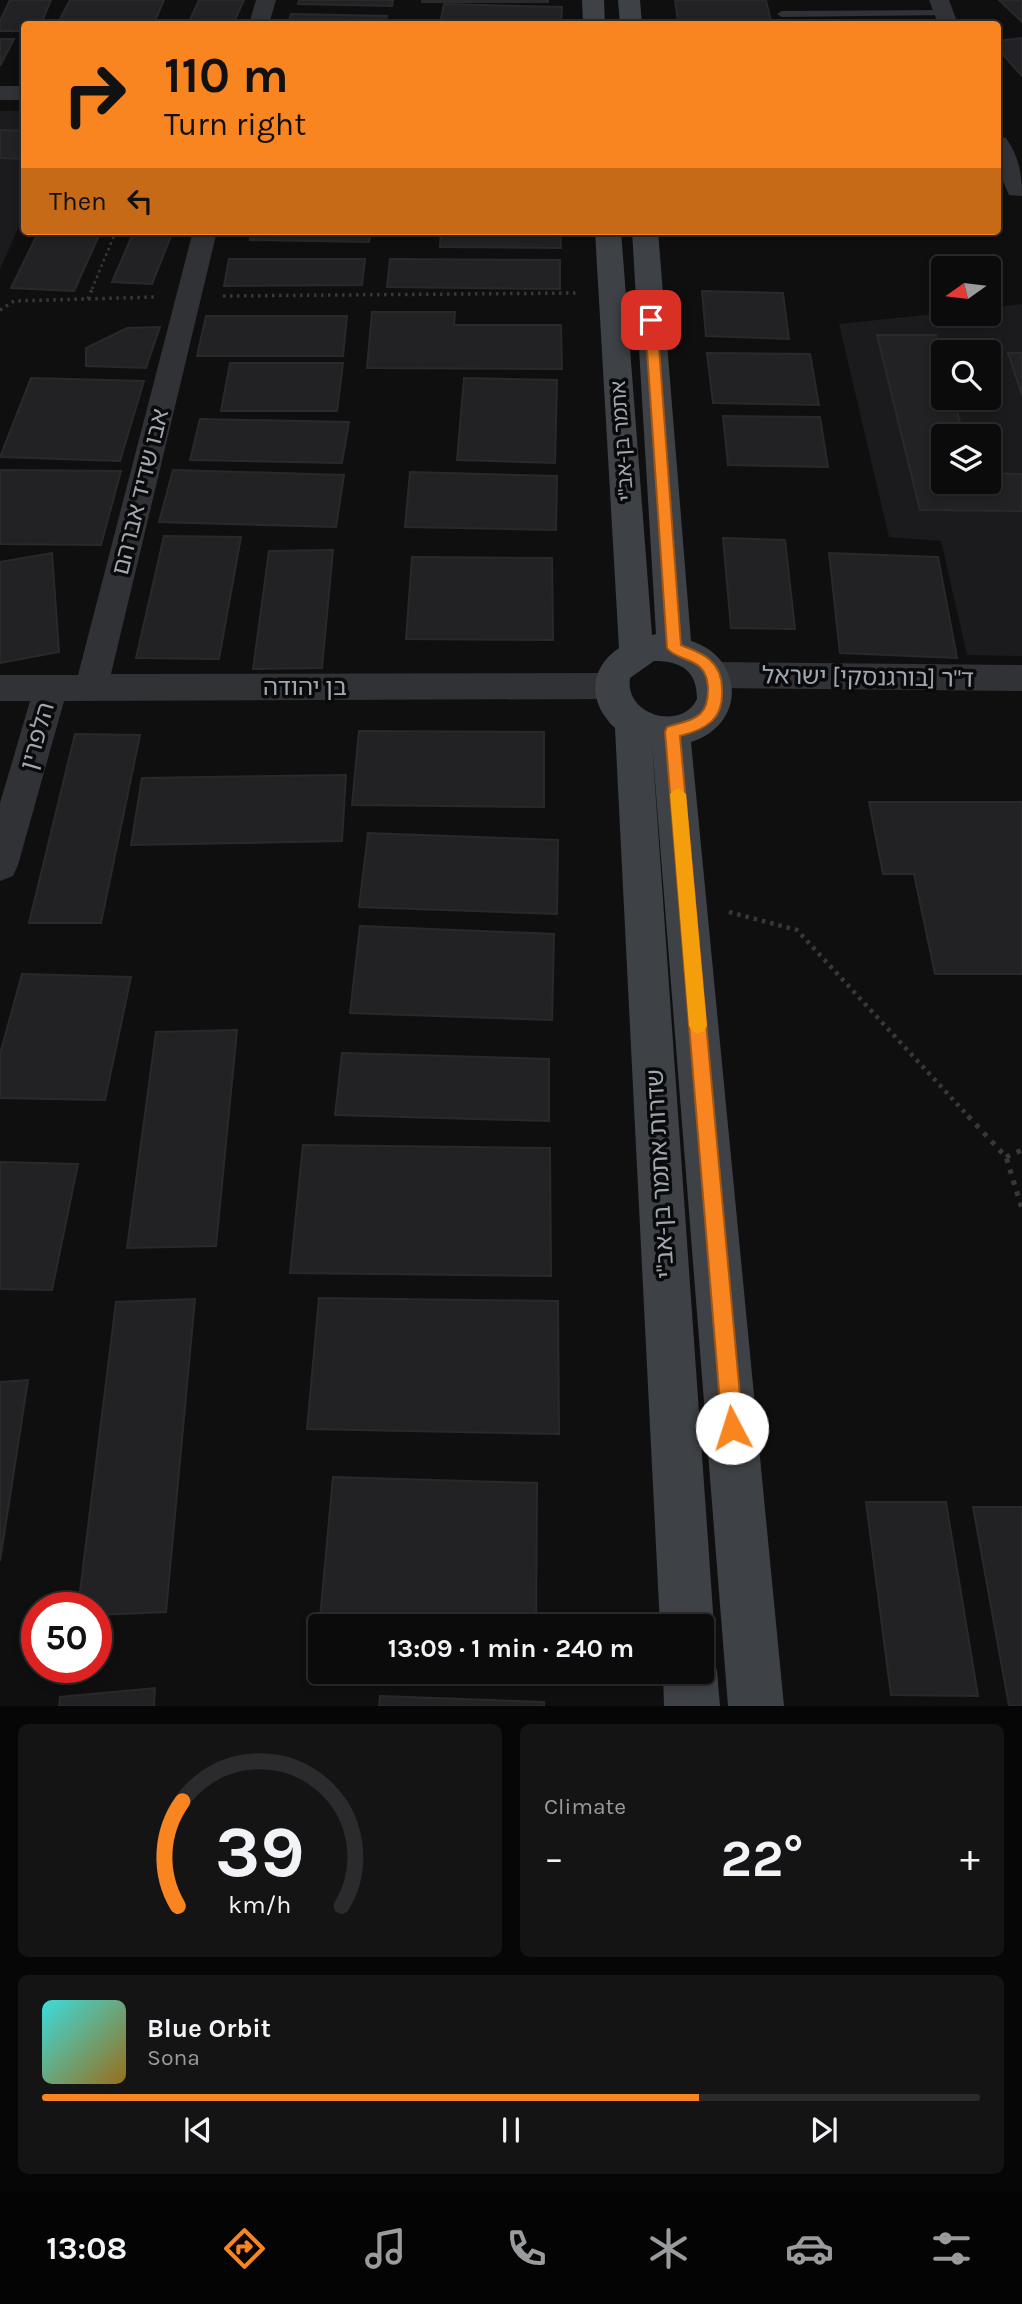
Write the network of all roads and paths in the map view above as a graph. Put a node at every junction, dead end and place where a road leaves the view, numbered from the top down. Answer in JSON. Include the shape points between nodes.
{"nodes":[{"id":1,"x":267,"y":0,"type":"edge"},
{"id":2,"x":593,"y":0,"type":"edge"},
{"id":3,"x":629,"y":0,"type":"edge"},
{"id":4,"x":944,"y":13,"type":"edge"},
{"id":5,"x":782,"y":14,"type":"dead end"},
{"id":6,"x":260,"y":21,"type":"edge"},
{"id":7,"x":594,"y":21,"type":"edge"},
{"id":8,"x":631,"y":21,"type":"edge"},
{"id":9,"x":0,"y":93,"type":"edge"},
{"id":10,"x":21,"y":93,"type":"edge"},
{"id":11,"x":1008,"y":154,"type":"edge"},
{"id":12,"x":1018,"y":190,"type":"dead end"},
{"id":13,"x":114,"y":235,"type":"edge"},
{"id":14,"x":204,"y":235,"type":"edge"},
{"id":15,"x":608,"y":235,"type":"edge"},
{"id":16,"x":645,"y":235,"type":"edge"},
{"id":17,"x":612,"y":293,"type":"junction"},
{"id":18,"x":189,"y":296,"type":"junction"},
{"id":19,"x":88,"y":299,"type":"junction"},
{"id":20,"x":0,"y":310,"type":"edge"},
{"id":21,"x":674,"y":648,"type":"junction"},
{"id":22,"x":636,"y":651,"type":"junction"},
{"id":23,"x":714,"y":676,"type":"junction"},
{"id":24,"x":1022,"y":678,"type":"edge"},
{"id":25,"x":0,"y":688,"type":"edge"},
{"id":26,"x":51,"y":688,"type":"junction"},
{"id":27,"x":91,"y":688,"type":"junction"},
{"id":28,"x":639,"y":713,"type":"junction"},
{"id":29,"x":0,"y":866,"type":"edge"},
{"id":30,"x":687,"y":901,"type":"junction"},
{"id":31,"x":1022,"y":1150,"type":"edge"},
{"id":32,"x":1006,"y":1157,"type":"junction"},
{"id":33,"x":1022,"y":1209,"type":"edge"},
{"id":34,"x":686,"y":1614,"type":"edge"},
{"id":35,"x":691,"y":1684,"type":"edge"},
{"id":36,"x":692,"y":1706,"type":"edge"},
{"id":37,"x":756,"y":1706,"type":"edge"}],
"edges":[{"from":1,"to":6,"type":"street"},
{"from":2,"to":7,"type":"main road"},
{"from":3,"to":8,"type":"main road"},
{"from":4,"to":5,"type":"lane"},
{"from":9,"to":10,"type":"street"},
{"from":11,"to":12,"type":"street"},
{"from":13,"to":19,"type":"path"},
{"from":14,"to":18,"type":"street","name":"אבו שדיד אברהם"},
{"from":15,"to":17,"type":"main road","name":"אתמר בן-אב\"י"},
{"from":16,"to":21,"type":"main road"},
{"from":17,"to":18,"type":"path"},
{"from":17,"to":22,"type":"main road","name":"אתמר בן-אב\"י"},
{"from":18,"to":19,"type":"path"},
{"from":18,"to":27,"type":"street","name":"אבו שדיד אברהם"},
{"from":19,"to":20,"type":"path","via":[[14,301]]},
{"from":21,"to":22,"type":"main road"},
{"from":21,"to":23,"type":"main road","via":[[704,662]]},
{"from":22,"to":28,"type":"main road","via":[[613,673]]},
{"from":23,"to":24,"type":"street","name":"ד\"ר [בורגנסקי] ישראל"},
{"from":23,"to":28,"type":"main road","via":[[716,705],[692,727]]},
{"from":25,"to":26,"type":"street","name":"בן יהודה"},
{"from":26,"to":27,"type":"street","name":"בן יהודה"},
{"from":26,"to":29,"type":"street","name":"הלפרין"},
{"from":27,"to":28,"type":"street","name":"בן יהודה"},
{"from":28,"to":30,"type":"main road","name":"שדרות אתמר בן-אב\"י"},
{"from":28,"to":34,"type":"main road","name":"שדרות אתמר בן-אב\"י"},
{"from":30,"to":32,"type":"path","via":[[797,930]]},
{"from":30,"to":37,"type":"main road","name":"שדרות אתמר בן-אב\"י"},
{"from":31,"to":32,"type":"path"},
{"from":32,"to":33,"type":"path"},
{"from":35,"to":36,"type":"main road"}]}
